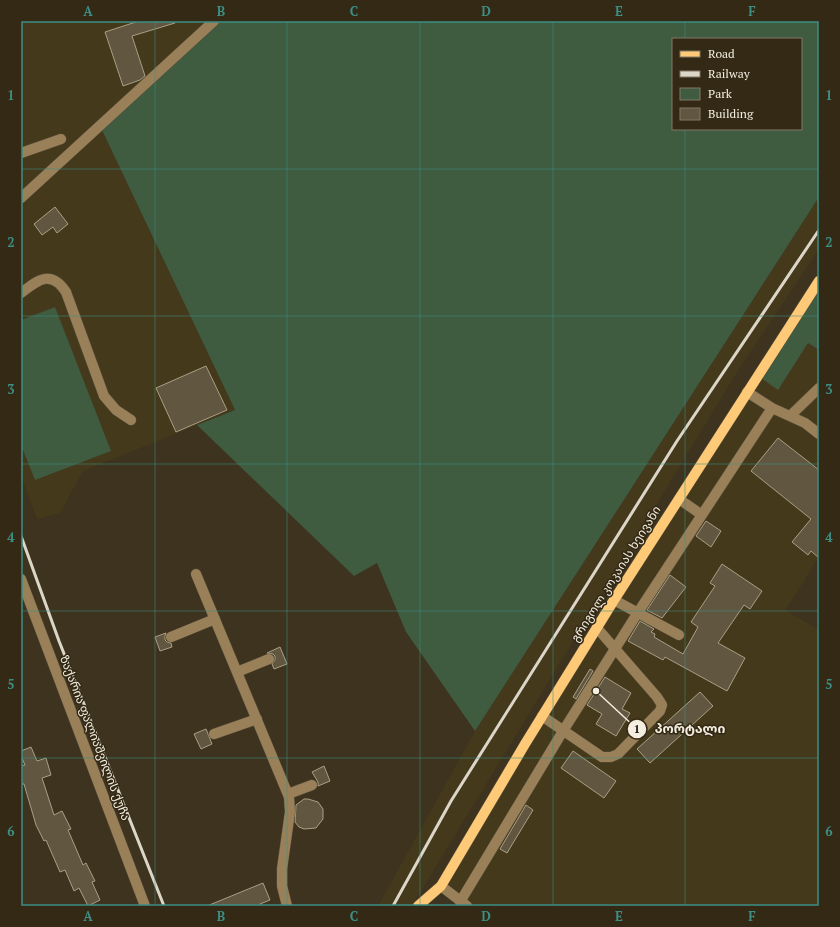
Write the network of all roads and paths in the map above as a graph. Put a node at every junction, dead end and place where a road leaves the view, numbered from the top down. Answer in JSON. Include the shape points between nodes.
{"nodes":[{"id":1,"x":214,"y":21,"type":"edge"},
{"id":2,"x":61,"y":139,"type":"dead end"},
{"id":3,"x":21,"y":153,"type":"edge"},
{"id":4,"x":21,"y":198,"type":"edge"},
{"id":5,"x":819,"y":281,"type":"edge"},
{"id":6,"x":21,"y":293,"type":"edge"},
{"id":7,"x":819,"y":388,"type":"edge"},
{"id":8,"x":747,"y":392,"type":"junction"},
{"id":9,"x":772,"y":408,"type":"junction"},
{"id":10,"x":790,"y":416,"type":"junction"},
{"id":11,"x":131,"y":420,"type":"dead end"},
{"id":12,"x":819,"y":434,"type":"edge"},
{"id":13,"x":679,"y":499,"type":"junction"},
{"id":14,"x":702,"y":514,"type":"junction"},
{"id":15,"x":196,"y":574,"type":"dead end"},
{"id":16,"x":21,"y":579,"type":"edge"},
{"id":17,"x":614,"y":600,"type":"junction"},
{"id":18,"x":637,"y":614,"type":"junction"},
{"id":19,"x":215,"y":619,"type":"junction"},
{"id":20,"x":597,"y":628,"type":"junction"},
{"id":21,"x":679,"y":635,"type":"dead end"},
{"id":22,"x":171,"y":637,"type":"dead end"},
{"id":23,"x":616,"y":648,"type":"junction"},
{"id":24,"x":269,"y":659,"type":"dead end"},
{"id":25,"x":237,"y":672,"type":"junction"},
{"id":26,"x":542,"y":716,"type":"junction"},
{"id":27,"x":257,"y":718,"type":"junction"},
{"id":28,"x":563,"y":731,"type":"junction"},
{"id":29,"x":214,"y":734,"type":"dead end"},
{"id":30,"x":312,"y":785,"type":"dead end"},
{"id":31,"x":288,"y":794,"type":"junction"},
{"id":32,"x":441,"y":886,"type":"junction"},
{"id":33,"x":464,"y":904,"type":"edge"},
{"id":34,"x":145,"y":906,"type":"edge"},
{"id":35,"x":287,"y":906,"type":"edge"},
{"id":36,"x":418,"y":906,"type":"edge"}],
"edges":[{"from":1,"to":4,"type":"street"},
{"from":2,"to":3,"type":"street"},
{"from":5,"to":8,"type":"main road","name":"გრიგოლ კოკაიას ხეივანი"},
{"from":6,"to":11,"type":"street","via":[[38,280],[49,279],[60,283],[66,292],[104,396],[116,410]]},
{"from":7,"to":10,"type":"street"},
{"from":8,"to":9,"type":"street"},
{"from":8,"to":13,"type":"main road","name":"გრიგოლ კოკაიას ხეივანი"},
{"from":9,"to":10,"type":"street"},
{"from":9,"to":14,"type":"street"},
{"from":10,"to":12,"type":"street"},
{"from":13,"to":14,"type":"street"},
{"from":13,"to":17,"type":"main road","name":"გრიგოლ კოკაიას ხეივანი"},
{"from":14,"to":18,"type":"street"},
{"from":15,"to":19,"type":"street"},
{"from":16,"to":34,"type":"street","name":"ზაქარია ფალიაშვილის ქუჩა"},
{"from":17,"to":18,"type":"street"},
{"from":17,"to":20,"type":"main road","name":"გრიგოლ კოკაიას ხეივანი"},
{"from":18,"to":21,"type":"street"},
{"from":18,"to":23,"type":"street"},
{"from":19,"to":22,"type":"street"},
{"from":19,"to":25,"type":"street"},
{"from":20,"to":23,"type":"street"},
{"from":20,"to":26,"type":"main road","name":"გრიგოლ კოკაიას ხეივანი"},
{"from":23,"to":28,"type":"street"},
{"from":23,"to":28,"type":"street","via":[[662,705],[660,711],[618,754],[611,757],[602,757]]},
{"from":24,"to":25,"type":"street"},
{"from":25,"to":27,"type":"street"},
{"from":26,"to":28,"type":"street"},
{"from":26,"to":32,"type":"main road","name":"გრიგოლ კოკაიას ხეივანი"},
{"from":27,"to":29,"type":"street"},
{"from":27,"to":31,"type":"street"},
{"from":28,"to":33,"type":"street"},
{"from":30,"to":31,"type":"street"},
{"from":31,"to":35,"type":"street","via":[[290,812],[282,869],[282,886]]},
{"from":32,"to":33,"type":"street"},
{"from":32,"to":36,"type":"main road","name":"გრიგოლ კოკაიას ხეივანი"}]}
